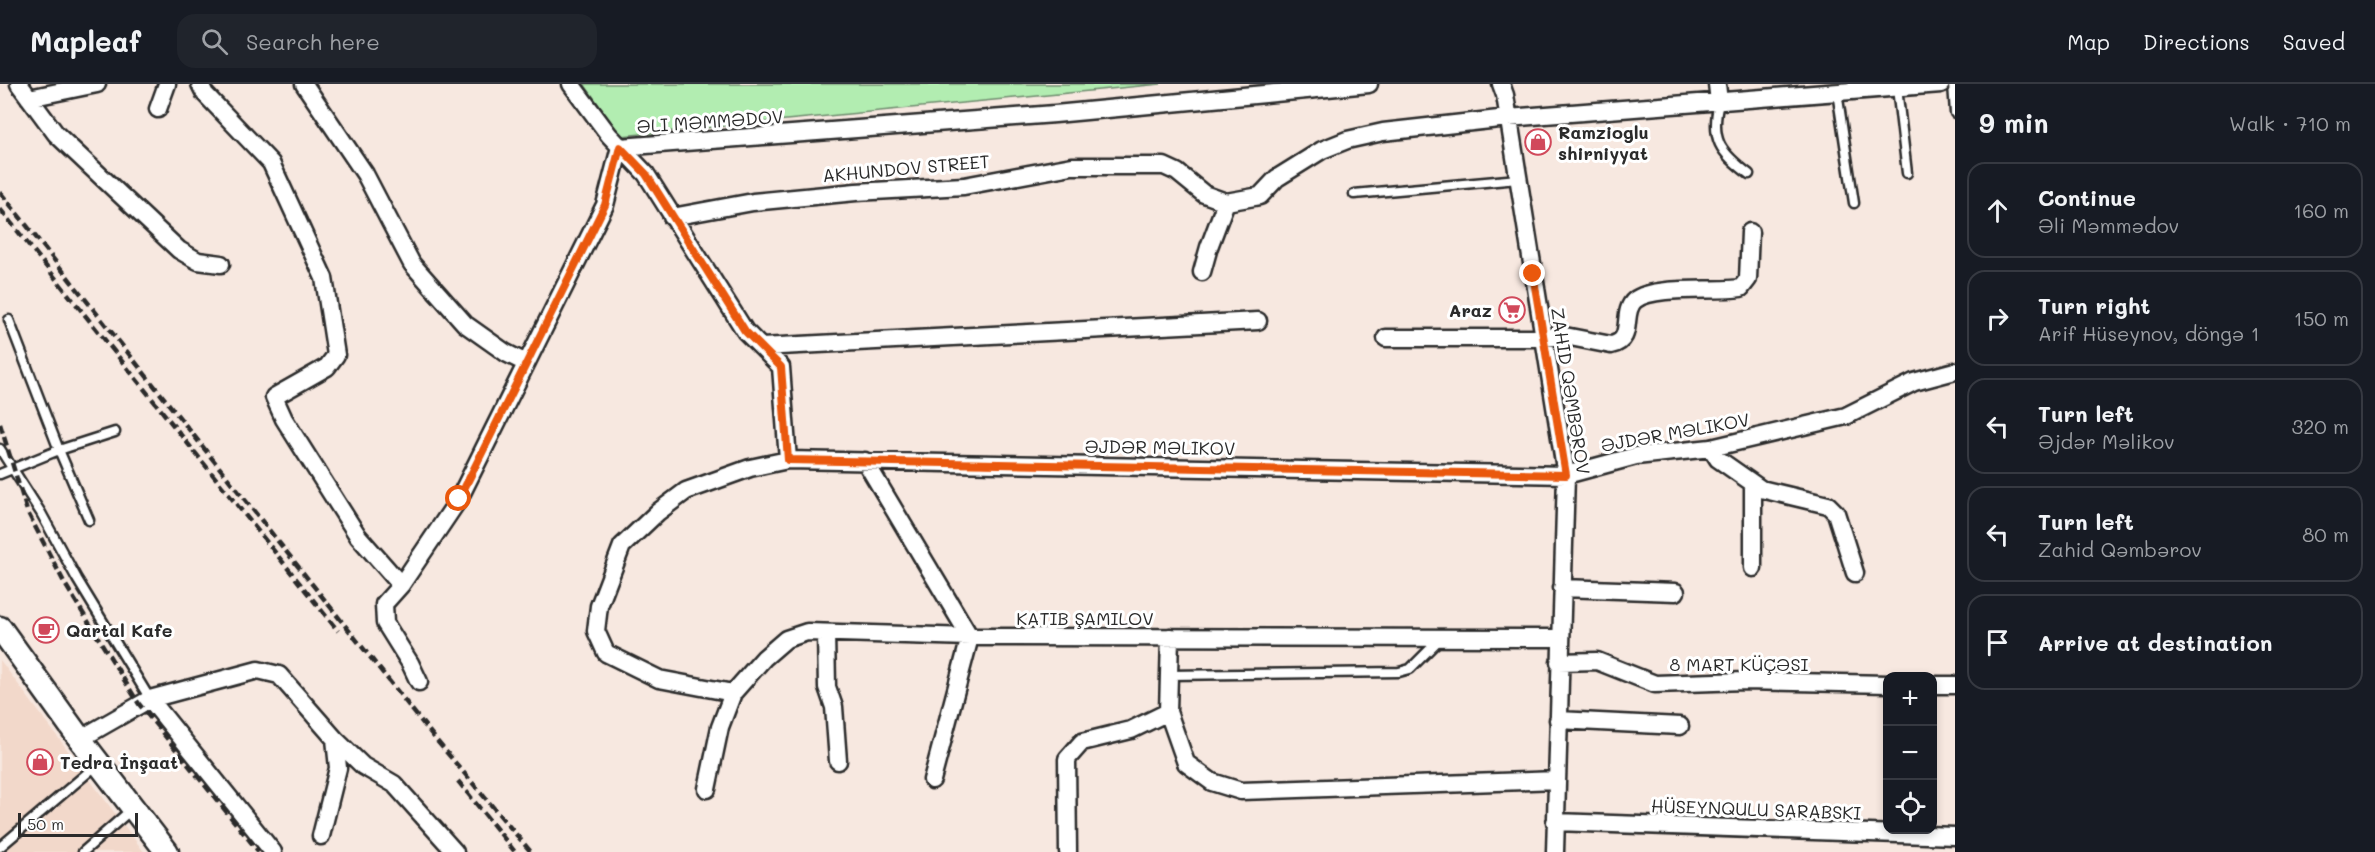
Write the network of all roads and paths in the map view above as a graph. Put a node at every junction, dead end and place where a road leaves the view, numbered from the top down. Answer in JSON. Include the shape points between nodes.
{"nodes":[{"id":1,"x":19,"y":84,"type":"edge"},
{"id":2,"x":97,"y":84,"type":"edge"},
{"id":3,"x":167,"y":84,"type":"edge"},
{"id":4,"x":200,"y":84,"type":"edge"},
{"id":5,"x":304,"y":84,"type":"edge"},
{"id":6,"x":571,"y":84,"type":"edge"},
{"id":7,"x":1369,"y":84,"type":"edge"},
{"id":8,"x":1501,"y":84,"type":"edge"},
{"id":9,"x":1717,"y":84,"type":"edge"},
{"id":10,"x":1941,"y":84,"type":"edge"},
{"id":11,"x":1953,"y":84,"type":"edge"},
{"id":12,"x":1897,"y":86,"type":"edge"},
{"id":13,"x":1837,"y":92,"type":"junction"},
{"id":14,"x":29,"y":98,"type":"junction"},
{"id":15,"x":1719,"y":102,"type":"junction"},
{"id":16,"x":158,"y":109,"type":"dead end"},
{"id":17,"x":1955,"y":113,"type":"edge"},
{"id":18,"x":1508,"y":118,"type":"junction"},
{"id":19,"x":620,"y":147,"type":"junction"},
{"id":20,"x":1907,"y":173,"type":"dead end"},
{"id":21,"x":1749,"y":174,"type":"dead end"},
{"id":22,"x":1518,"y":179,"type":"junction"},
{"id":23,"x":1354,"y":194,"type":"dead end"},
{"id":24,"x":1226,"y":202,"type":"junction"},
{"id":25,"x":1854,"y":204,"type":"dead end"},
{"id":26,"x":672,"y":217,"type":"junction"},
{"id":27,"x":1750,"y":232,"type":"dead end"},
{"id":28,"x":221,"y":264,"type":"dead end"},
{"id":29,"x":1202,"y":272,"type":"dead end"},
{"id":30,"x":9,"y":320,"type":"dead end"},
{"id":31,"x":1258,"y":321,"type":"dead end"},
{"id":32,"x":1386,"y":338,"type":"dead end"},
{"id":33,"x":1544,"y":338,"type":"junction"},
{"id":34,"x":760,"y":347,"type":"junction"},
{"id":35,"x":526,"y":363,"type":"junction"},
{"id":36,"x":1955,"y":371,"type":"edge"},
{"id":37,"x":115,"y":432,"type":"dead end"},
{"id":38,"x":1711,"y":448,"type":"junction"},
{"id":39,"x":0,"y":449,"type":"edge"},
{"id":40,"x":59,"y":450,"type":"junction"},
{"id":41,"x":788,"y":460,"type":"junction"},
{"id":42,"x":865,"y":461,"type":"junction"},
{"id":43,"x":14,"y":468,"type":"junction"},
{"id":44,"x":0,"y":474,"type":"edge"},
{"id":45,"x":1566,"y":475,"type":"junction"},
{"id":46,"x":1753,"y":484,"type":"junction"},
{"id":47,"x":89,"y":520,"type":"dead end"},
{"id":48,"x":1753,"y":568,"type":"dead end"},
{"id":49,"x":1855,"y":573,"type":"dead end"},
{"id":50,"x":401,"y":585,"type":"junction"},
{"id":51,"x":1562,"y":588,"type":"junction"},
{"id":52,"x":1676,"y":592,"type":"dead end"},
{"id":53,"x":0,"y":628,"type":"edge"},
{"id":54,"x":826,"y":633,"type":"junction"},
{"id":55,"x":970,"y":637,"type":"junction"},
{"id":56,"x":1170,"y":637,"type":"junction"},
{"id":57,"x":1442,"y":638,"type":"junction"},
{"id":58,"x":1560,"y":638,"type":"junction"},
{"id":59,"x":1559,"y":662,"type":"junction"},
{"id":60,"x":1169,"y":675,"type":"junction"},
{"id":61,"x":420,"y":682,"type":"dead end"},
{"id":62,"x":1883,"y":684,"type":"edge"},
{"id":63,"x":1937,"y":685,"type":"edge"},
{"id":64,"x":1955,"y":685,"type":"edge"},
{"id":65,"x":733,"y":693,"type":"junction"},
{"id":66,"x":150,"y":699,"type":"junction"},
{"id":67,"x":1167,"y":712,"type":"junction"},
{"id":68,"x":1558,"y":720,"type":"junction"},
{"id":69,"x":1680,"y":726,"type":"dead end"},
{"id":70,"x":80,"y":739,"type":"junction"},
{"id":71,"x":335,"y":739,"type":"junction"},
{"id":72,"x":838,"y":761,"type":"dead end"},
{"id":73,"x":98,"y":763,"type":"junction"},
{"id":74,"x":932,"y":780,"type":"dead end"},
{"id":75,"x":1557,"y":780,"type":"junction"},
{"id":76,"x":706,"y":789,"type":"dead end"},
{"id":77,"x":133,"y":808,"type":"junction"},
{"id":78,"x":1555,"y":822,"type":"junction"},
{"id":79,"x":321,"y":836,"type":"dead end"},
{"id":80,"x":1955,"y":836,"type":"edge"},
{"id":81,"x":0,"y":847,"type":"edge"},
{"id":82,"x":83,"y":852,"type":"edge"},
{"id":83,"x":167,"y":852,"type":"edge"},
{"id":84,"x":273,"y":852,"type":"edge"},
{"id":85,"x":454,"y":852,"type":"edge"},
{"id":86,"x":1068,"y":852,"type":"edge"},
{"id":87,"x":1555,"y":852,"type":"edge"}],
"edges":[{"from":1,"to":14,"type":"street"},
{"from":2,"to":14,"type":"street"},
{"from":3,"to":16,"type":"street"},
{"from":4,"to":50,"type":"street","via":[[271,163],[324,278],[336,355],[327,367],[274,397],[358,536]]},
{"from":5,"to":35,"type":"street","via":[[365,174],[412,264],[465,324],[506,354]]},
{"from":6,"to":19,"type":"street"},
{"from":7,"to":19,"type":"street","name":"ƏLI MƏMMƏDOV","via":[[1055,114]]},
{"from":8,"to":18,"type":"street","name":"ZAHID QƏMBƏROV"},
{"from":9,"to":15,"type":"street"},
{"from":10,"to":12,"type":"street"},
{"from":11,"to":17,"type":"lane"},
{"from":12,"to":13,"type":"street"},
{"from":12,"to":20,"type":"lane"},
{"from":13,"to":15,"type":"street"},
{"from":13,"to":25,"type":"lane"},
{"from":14,"to":28,"type":"street","via":[[56,134],[179,250],[198,261]]},
{"from":15,"to":18,"type":"street"},
{"from":15,"to":21,"type":"lane","via":[[1715,119],[1720,148]]},
{"from":18,"to":22,"type":"street","name":"ZAHID QƏMBƏROV"},
{"from":18,"to":24,"type":"street","via":[[1383,132],[1347,140],[1298,163],[1260,196]]},
{"from":19,"to":26,"type":"street","via":[[646,174]]},
{"from":19,"to":35,"type":"street","name":"ƏLI MƏMMƏDOV","via":[[605,205]]},
{"from":22,"to":23,"type":"lane"},
{"from":22,"to":33,"type":"street","name":"ZAHID QƏMBƏROV"},
{"from":24,"to":26,"type":"street","name":"AKHUNDOV STREET","via":[[1204,194],[1164,166],[1072,166],[964,186],[753,202]]},
{"from":24,"to":29,"type":"street"},
{"from":26,"to":34,"type":"street","via":[[745,331]]},
{"from":27,"to":33,"type":"street","via":[[1748,279],[1741,288],[1668,291],[1640,297],[1630,306],[1625,335],[1616,344],[1566,336]]},
{"from":30,"to":40,"type":"lane"},
{"from":31,"to":34,"type":"street"},
{"from":32,"to":33,"type":"street"},
{"from":33,"to":45,"type":"street","name":"ZAHID QƏMBƏROV"},
{"from":34,"to":41,"type":"street","via":[[781,367]]},
{"from":35,"to":50,"type":"street","name":"ƏLI MƏMMƏDOV","via":[[459,499]]},
{"from":36,"to":38,"type":"street","name":"ƏJDƏR MƏLIKOV","via":[[1914,382],[1846,416]]},
{"from":37,"to":40,"type":"lane"},
{"from":38,"to":45,"type":"street","name":"ƏJDƏR MƏLIKOV","via":[[1636,456]]},
{"from":38,"to":46,"type":"street","via":[[1718,459]]},
{"from":39,"to":43,"type":"lane"},
{"from":40,"to":43,"type":"lane"},
{"from":40,"to":47,"type":"lane"},
{"from":41,"to":42,"type":"street","name":"ƏJDƏR MƏLIKOV"},
{"from":41,"to":65,"type":"street","name":"ƏJDƏR MƏLIKOV","via":[[750,468],[686,491],[658,512],[622,546],[599,606],[596,631],[606,653],[659,679]]},
{"from":42,"to":45,"type":"street","name":"ƏJDƏR MƏLIKOV"},
{"from":42,"to":55,"type":"street"},
{"from":43,"to":44,"type":"lane"},
{"from":43,"to":66,"type":"lane"},
{"from":45,"to":51,"type":"street","name":"ZAHID QƏMBƏROV"},
{"from":46,"to":48,"type":"street"},
{"from":46,"to":49,"type":"street","via":[[1828,505],[1836,513]]},
{"from":50,"to":61,"type":"street","name":"ƏLI MƏMMƏDOV","via":[[384,604],[385,623]]},
{"from":51,"to":52,"type":"street"},
{"from":51,"to":58,"type":"street","name":"ZAHID QƏMBƏROV"},
{"from":53,"to":70,"type":"main road"},
{"from":54,"to":55,"type":"street","name":"KATIB ŞAMILOV"},
{"from":54,"to":65,"type":"street","name":"KATIB ŞAMILOV","via":[[786,639]]},
{"from":54,"to":72,"type":"street","via":[[827,687],[834,707]]},
{"from":55,"to":56,"type":"street","name":"KATIB ŞAMILOV"},
{"from":55,"to":74,"type":"street"},
{"from":56,"to":57,"type":"street","name":"KATIB ŞAMILOV"},
{"from":56,"to":60,"type":"street"},
{"from":57,"to":58,"type":"street","name":"KATIB ŞAMILOV"},
{"from":57,"to":60,"type":"lane","via":[[1410,669],[1399,672]]},
{"from":58,"to":59,"type":"street","name":"ZAHID QƏMBƏROV"},
{"from":59,"to":62,"type":"street","name":"8 MART KÜÇƏSI","via":[[1597,662],[1656,684]]},
{"from":59,"to":68,"type":"street","name":"ZAHID QƏMBƏROV"},
{"from":60,"to":67,"type":"street"},
{"from":63,"to":64,"type":"street"},
{"from":65,"to":76,"type":"street","name":"KATIB ŞAMILOV","via":[[720,727]]},
{"from":66,"to":70,"type":"street"},
{"from":66,"to":71,"type":"street","via":[[258,670],[279,675]]},
{"from":66,"to":84,"type":"street"},
{"from":67,"to":75,"type":"street","via":[[1186,763],[1212,782],[1241,791]]},
{"from":67,"to":86,"type":"street","via":[[1131,730],[1082,742],[1066,759]]},
{"from":68,"to":69,"type":"street"},
{"from":68,"to":75,"type":"street","name":"ZAHID QƏMBƏROV"},
{"from":70,"to":73,"type":"main road"},
{"from":71,"to":79,"type":"street","via":[[338,768]]},
{"from":71,"to":85,"type":"street","via":[[363,766],[394,784]]},
{"from":73,"to":77,"type":"main road"},
{"from":73,"to":81,"type":"lane"},
{"from":75,"to":78,"type":"street","name":"ZAHID QƏMBƏROV"},
{"from":77,"to":82,"type":"lane"},
{"from":77,"to":83,"type":"main road"},
{"from":78,"to":80,"type":"street","name":"HÜSEYNQULU SARABSKI"},
{"from":78,"to":87,"type":"street","name":"ZAHID QƏMBƏROV"}]}
